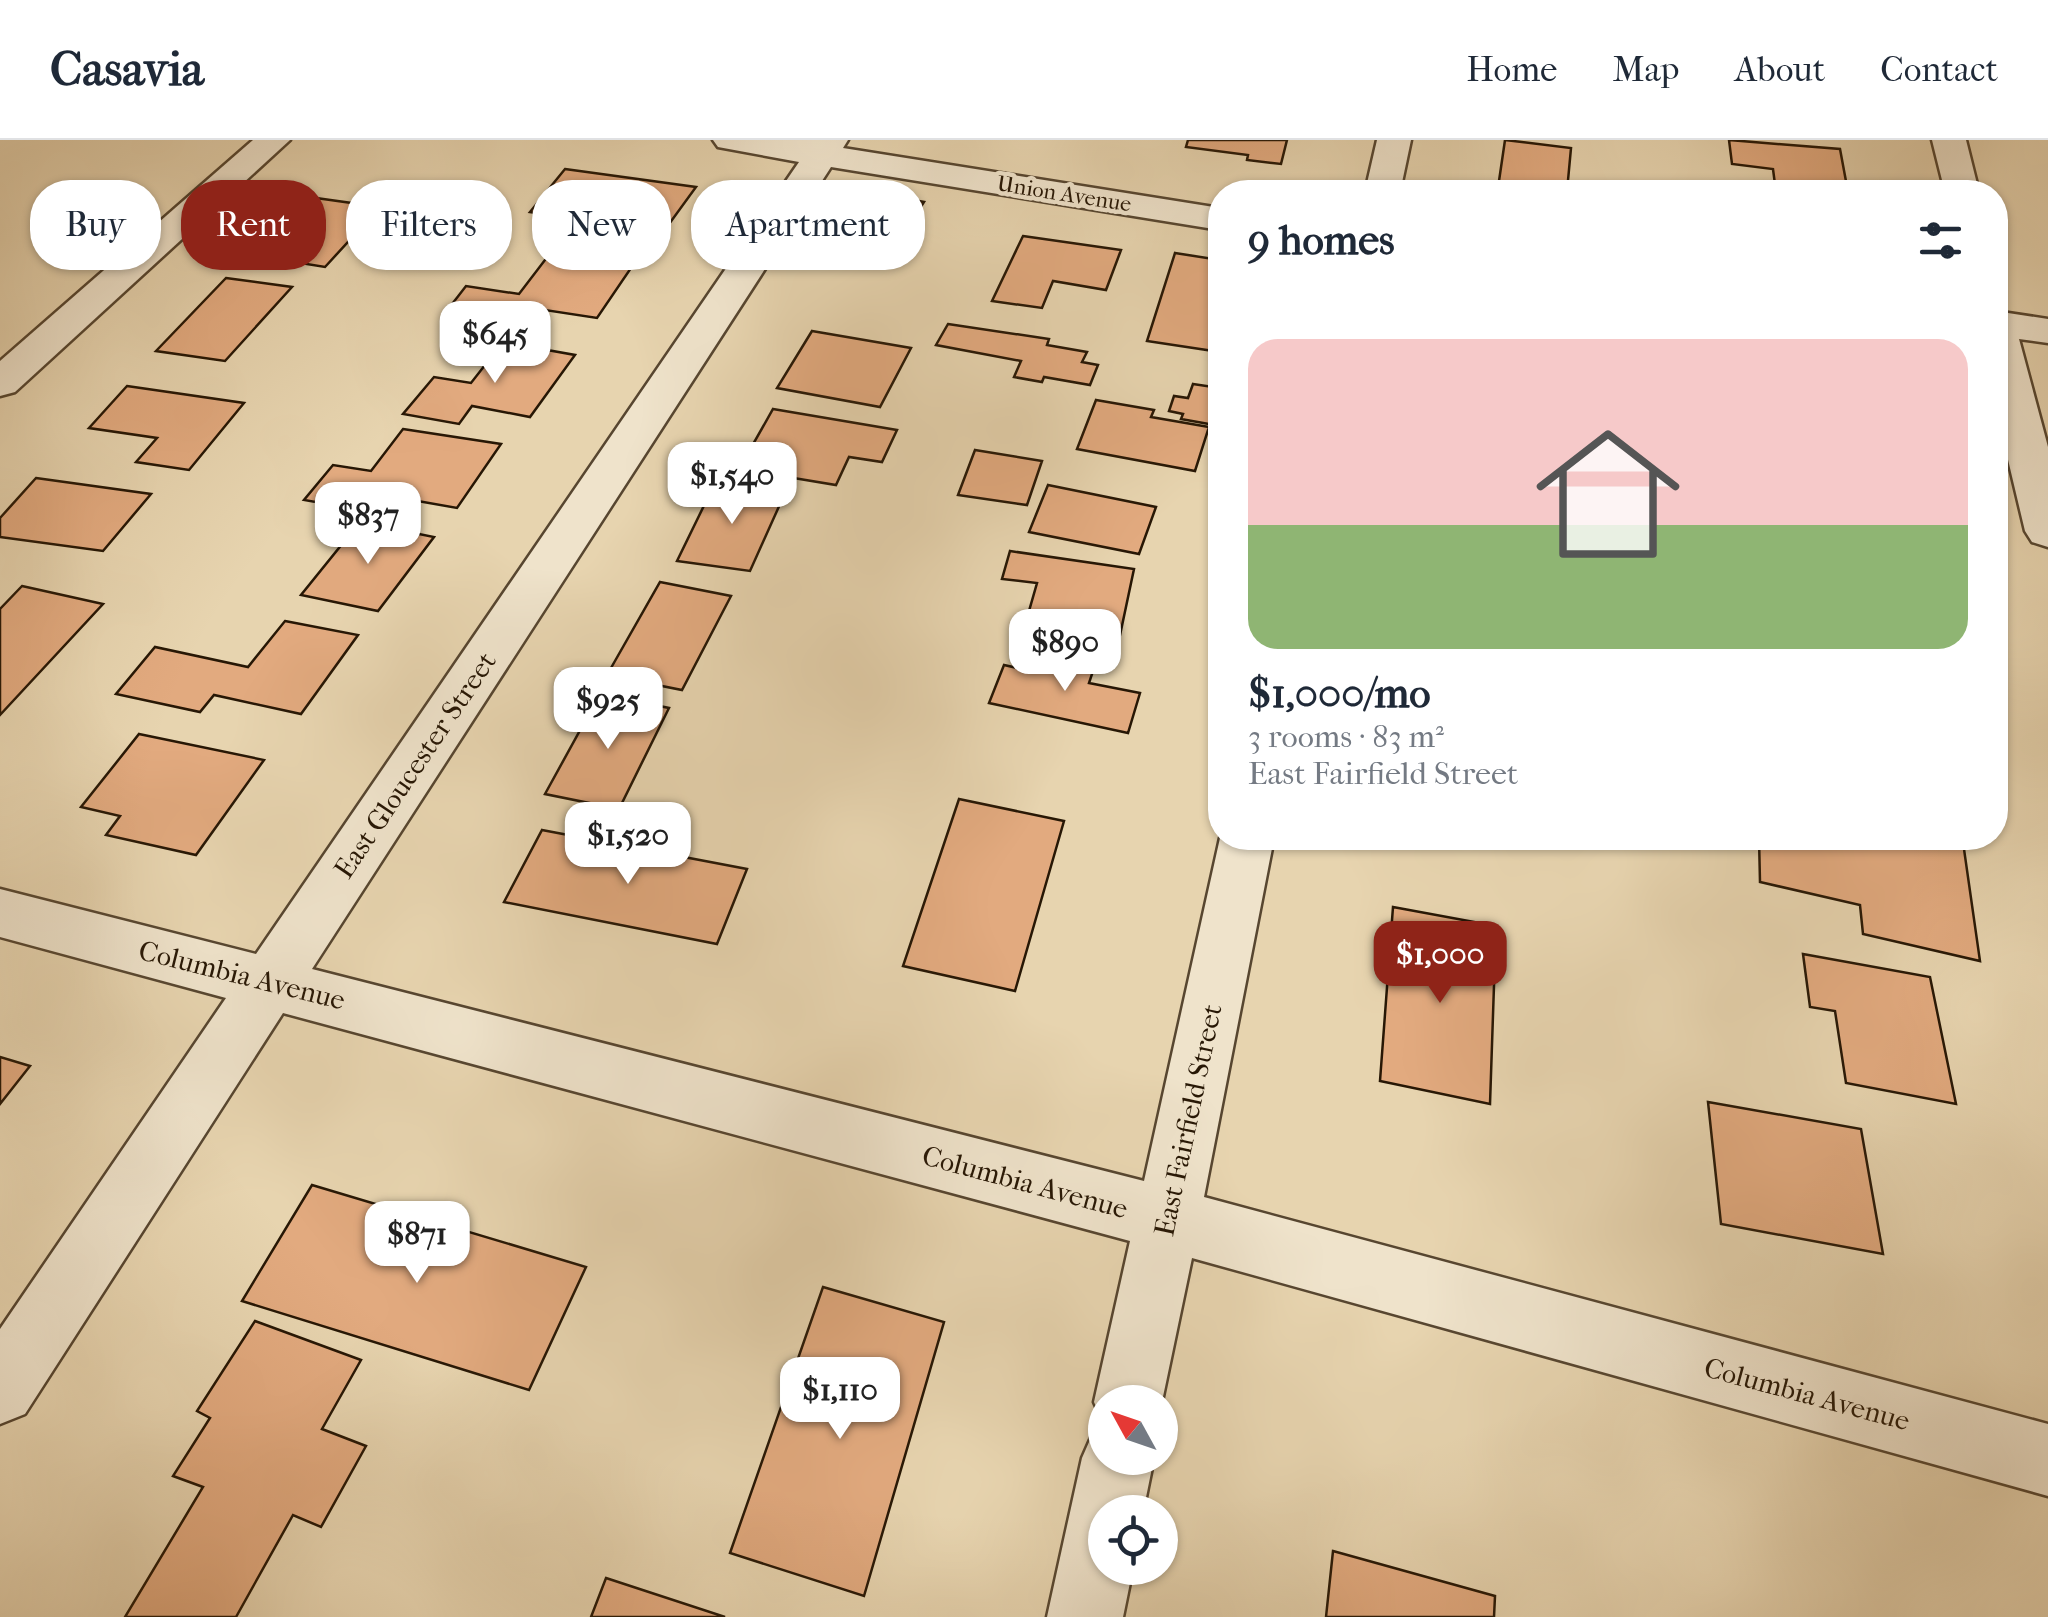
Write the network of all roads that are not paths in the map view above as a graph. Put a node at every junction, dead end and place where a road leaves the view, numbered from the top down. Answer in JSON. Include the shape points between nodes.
{"nodes":[{"id":1,"x":273,"y":140,"type":"edge"},
{"id":2,"x":730,"y":140,"type":"edge"},
{"id":3,"x":1394,"y":140,"type":"edge"},
{"id":4,"x":1949,"y":140,"type":"edge"},
{"id":5,"x":826,"y":147,"type":"edge"},
{"id":6,"x":1386,"y":180,"type":"edge"},
{"id":7,"x":1959,"y":180,"type":"edge"},
{"id":8,"x":1208,"y":217,"type":"edge"},
{"id":9,"x":2008,"y":325,"type":"edge"},
{"id":10,"x":2048,"y":331,"type":"edge"},
{"id":11,"x":19,"y":346,"type":"edge"},
{"id":12,"x":2008,"y":374,"type":"edge"},
{"id":13,"x":0,"y":383,"type":"edge"},
{"id":14,"x":2048,"y":531,"type":"edge"},
{"id":15,"x":1244,"y":850,"type":"edge"},
{"id":16,"x":0,"y":914,"type":"edge"},
{"id":17,"x":270,"y":983,"type":"junction"},
{"id":18,"x":1167,"y":1219,"type":"junction"},
{"id":19,"x":1133,"y":1385,"type":"edge"},
{"id":20,"x":0,"y":1389,"type":"edge"},
{"id":21,"x":2048,"y":1460,"type":"edge"},
{"id":22,"x":1092,"y":1585,"type":"edge"},
{"id":23,"x":1086,"y":1617,"type":"edge"}],
"edges":[{"from":1,"to":11,"type":"street"},
{"from":2,"to":5,"type":"street","name":"Union Avenue"},
{"from":3,"to":6,"type":"street"},
{"from":4,"to":7,"type":"street"},
{"from":5,"to":8,"type":"street","name":"Union Avenue"},
{"from":5,"to":17,"type":"street","name":"East Gloucester Street"},
{"from":9,"to":10,"type":"street"},
{"from":11,"to":13,"type":"street"},
{"from":12,"to":14,"type":"street"},
{"from":15,"to":18,"type":"street","name":"East Fairfield Street"},
{"from":16,"to":17,"type":"street","name":"Columbia Avenue"},
{"from":17,"to":18,"type":"street","name":"Columbia Avenue"},
{"from":17,"to":20,"type":"street","name":"East Gloucester Street"},
{"from":18,"to":19,"type":"street","name":"East Fairfield Street"},
{"from":18,"to":21,"type":"street","name":"Columbia Avenue"},
{"from":22,"to":23,"type":"street"}]}
